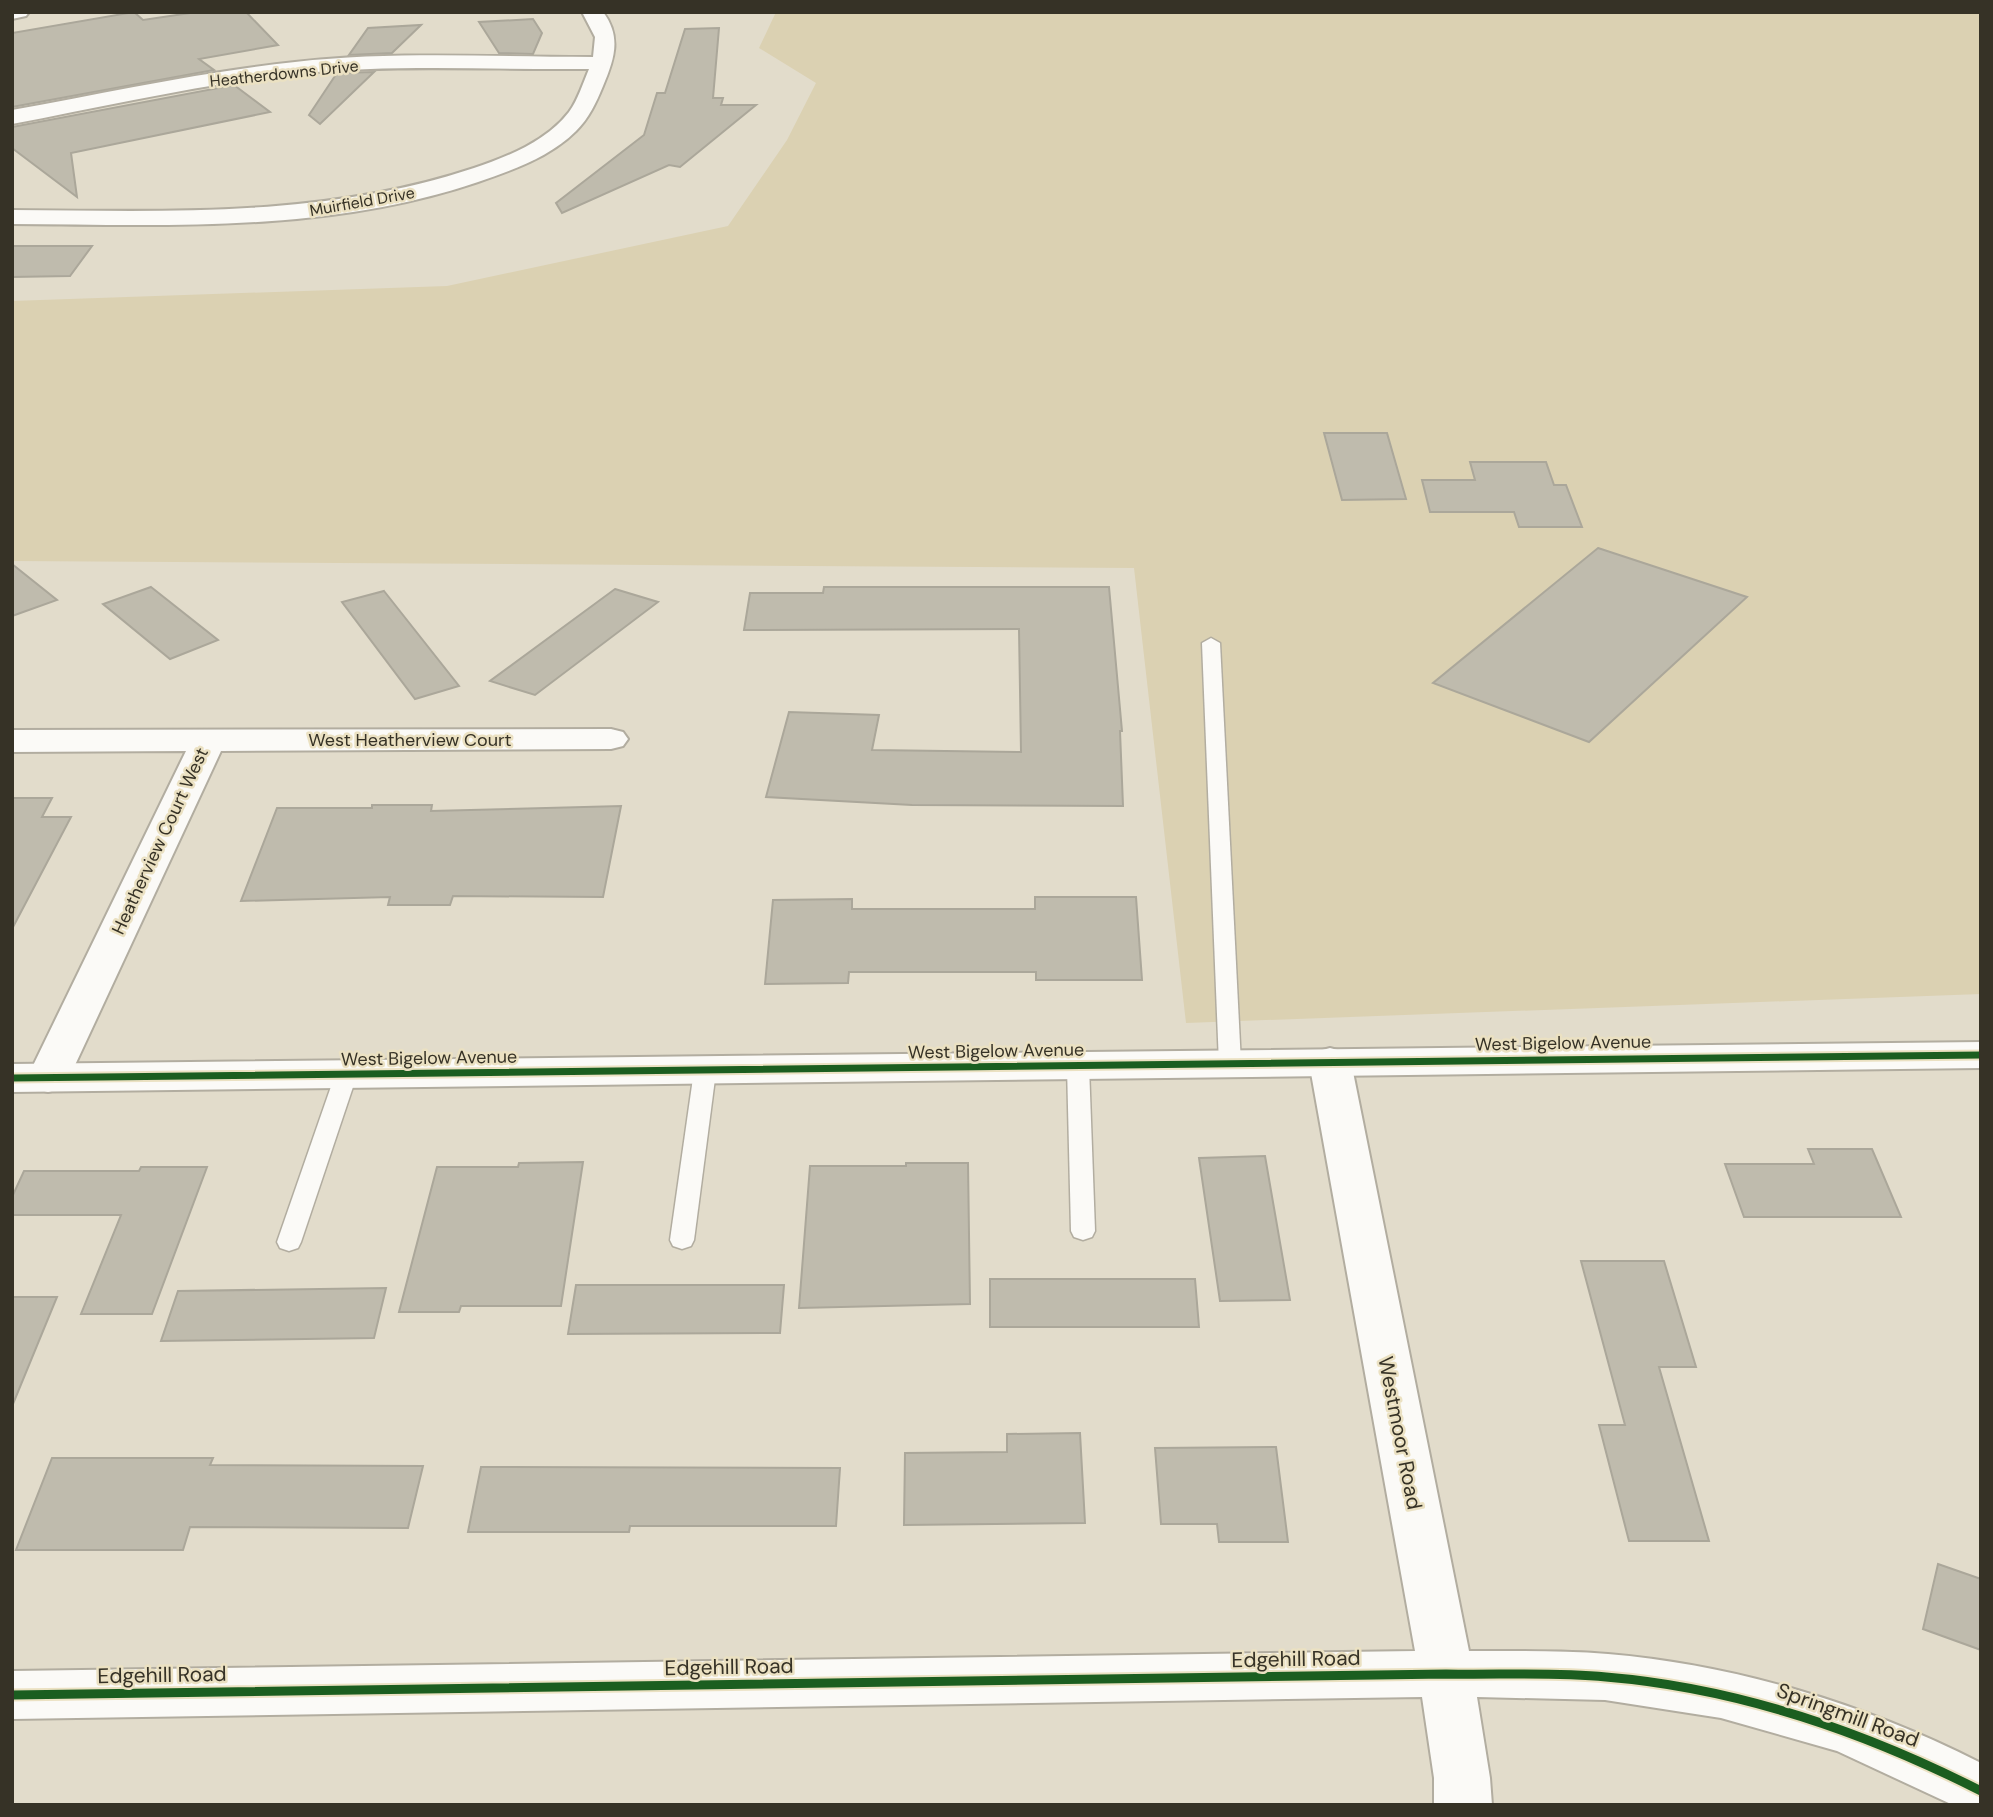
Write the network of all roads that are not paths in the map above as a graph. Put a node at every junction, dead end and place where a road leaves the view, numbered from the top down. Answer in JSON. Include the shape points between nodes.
{"nodes":[{"id":1,"x":19,"y":12,"type":"edge"},
{"id":2,"x":592,"y":12,"type":"edge"},
{"id":3,"x":12,"y":13,"type":"edge"},
{"id":4,"x":602,"y":63,"type":"junction"},
{"id":5,"x":12,"y":117,"type":"edge"},
{"id":6,"x":12,"y":217,"type":"edge"},
{"id":7,"x":1211,"y":643,"type":"dead end"},
{"id":8,"x":611,"y":739,"type":"dead end"},
{"id":9,"x":12,"y":741,"type":"edge"},
{"id":10,"x":208,"y":741,"type":"junction"},
{"id":11,"x":1981,"y":1055,"type":"edge"},
{"id":12,"x":1330,"y":1062,"type":"junction"},
{"id":13,"x":1230,"y":1064,"type":"junction"},
{"id":14,"x":1078,"y":1066,"type":"junction"},
{"id":15,"x":705,"y":1071,"type":"junction"},
{"id":16,"x":346,"y":1075,"type":"junction"},
{"id":17,"x":30,"y":1078,"type":"edge"},
{"id":18,"x":1083,"y":1231,"type":"dead end"},
{"id":19,"x":682,"y":1240,"type":"dead end"},
{"id":20,"x":289,"y":1242,"type":"dead end"},
{"id":21,"x":1446,"y":1674,"type":"junction"},
{"id":22,"x":12,"y":1695,"type":"edge"},
{"id":23,"x":1981,"y":1791,"type":"edge"},
{"id":24,"x":1462,"y":1805,"type":"edge"}],
"edges":[{"from":1,"to":3,"type":"street"},
{"from":2,"to":4,"type":"street","name":"Muirfield Drive","via":[[608,41]]},
{"from":4,"to":5,"type":"street","name":"Heatherdowns Drive","via":[[297,68]]},
{"from":4,"to":6,"type":"street","name":"Muirfield Drive","via":[[576,117],[551,140],[497,167],[423,191],[278,214]]},
{"from":7,"to":13,"type":"lane"},
{"from":8,"to":10,"type":"street","name":"West Heatherview Court"},
{"from":9,"to":10,"type":"street","name":"Heatherview Court West"},
{"from":10,"to":17,"type":"street","name":"Heatherview Court West"},
{"from":11,"to":12,"type":"street","name":"West Bigelow Avenue"},
{"from":12,"to":13,"type":"street","name":"West Bigelow Avenue"},
{"from":12,"to":21,"type":"street","name":"Westmoor Road"},
{"from":13,"to":14,"type":"street","name":"West Bigelow Avenue"},
{"from":14,"to":15,"type":"street","name":"West Bigelow Avenue"},
{"from":14,"to":18,"type":"lane"},
{"from":15,"to":16,"type":"street","name":"West Bigelow Avenue"},
{"from":15,"to":19,"type":"lane"},
{"from":16,"to":17,"type":"street","name":"West Bigelow Avenue"},
{"from":16,"to":20,"type":"lane"},
{"from":21,"to":22,"type":"street","name":"Edgehill Road"},
{"from":21,"to":23,"type":"street","name":"Springmill Road","via":[[1626,1679],[1754,1700],[1840,1726]]},
{"from":21,"to":24,"type":"street","name":"Westmoor Road"}]}
